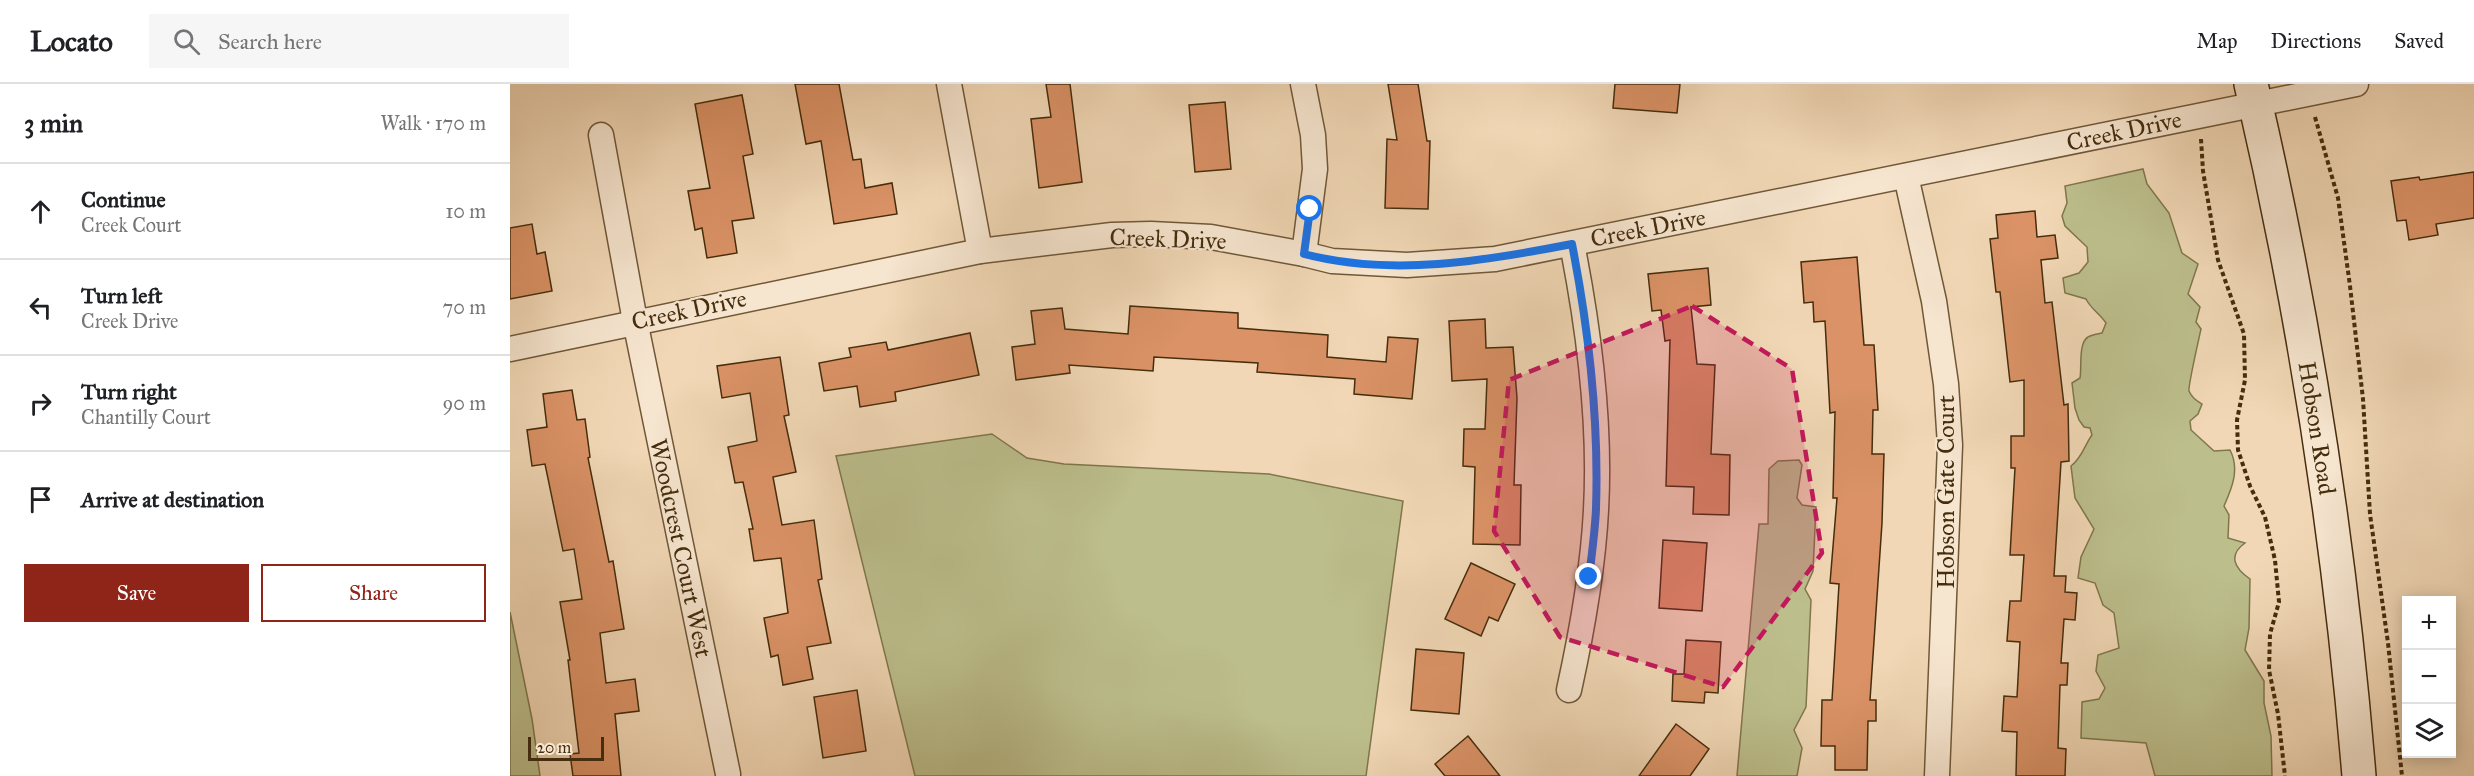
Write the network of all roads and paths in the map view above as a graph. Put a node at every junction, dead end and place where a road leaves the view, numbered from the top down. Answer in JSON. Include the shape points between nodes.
{"nodes":[{"id":1,"x":949,"y":84,"type":"edge"},
{"id":2,"x":1304,"y":84,"type":"edge"},
{"id":3,"x":2356,"y":84,"type":"edge"},
{"id":4,"x":2253,"y":94,"type":"edge"},
{"id":5,"x":2310,"y":94,"type":"junction"},
{"id":6,"x":601,"y":135,"type":"dead end"},
{"id":7,"x":2201,"y":138,"type":"dead end"},
{"id":8,"x":1906,"y":176,"type":"junction"},
{"id":9,"x":1572,"y":244,"type":"junction"},
{"id":10,"x":980,"y":251,"type":"junction"},
{"id":11,"x":1304,"y":254,"type":"junction"},
{"id":12,"x":634,"y":321,"type":"junction"},
{"id":13,"x":510,"y":349,"type":"edge"},
{"id":14,"x":1569,"y":690,"type":"dead end"},
{"id":15,"x":728,"y":774,"type":"dead end"},
{"id":16,"x":1937,"y":776,"type":"edge"},
{"id":17,"x":2284,"y":776,"type":"edge"},
{"id":18,"x":2359,"y":776,"type":"edge"},
{"id":19,"x":2402,"y":776,"type":"edge"}],
"edges":[{"from":1,"to":10,"type":"street"},
{"from":2,"to":11,"type":"street","via":[[1315,169]]},
{"from":3,"to":5,"type":"street","name":"Creek Drive"},
{"from":4,"to":5,"type":"street","name":"Creek Drive"},
{"from":4,"to":8,"type":"street","name":"Creek Drive"},
{"from":4,"to":18,"type":"main road","name":"Hobson Road","via":[[2311,381]]},
{"from":5,"to":19,"type":"path","via":[[2338,198]]},
{"from":6,"to":12,"type":"street","name":"Woodcrest Court West"},
{"from":7,"to":17,"type":"path","via":[[2202,171],[2218,260],[2244,334],[2245,380],[2237,420],[2238,450],[2265,517],[2275,560],[2278,602],[2270,634],[2269,670]]},
{"from":8,"to":9,"type":"street","name":"Creek Drive"},
{"from":8,"to":16,"type":"street","name":"Hobson Gate Court","via":[[1934,301],[1950,445]]},
{"from":9,"to":11,"type":"street","name":"Creek Drive","via":[[1447,264],[1332,261]]},
{"from":9,"to":14,"type":"street","via":[[1590,367],[1596,510],[1580,640]]},
{"from":10,"to":11,"type":"street","name":"Creek Drive","via":[[1151,234],[1211,237]]},
{"from":10,"to":12,"type":"street","name":"Creek Drive"},
{"from":12,"to":13,"type":"street","name":"Creek Drive"},
{"from":12,"to":15,"type":"street","name":"Woodcrest Court West"}]}
